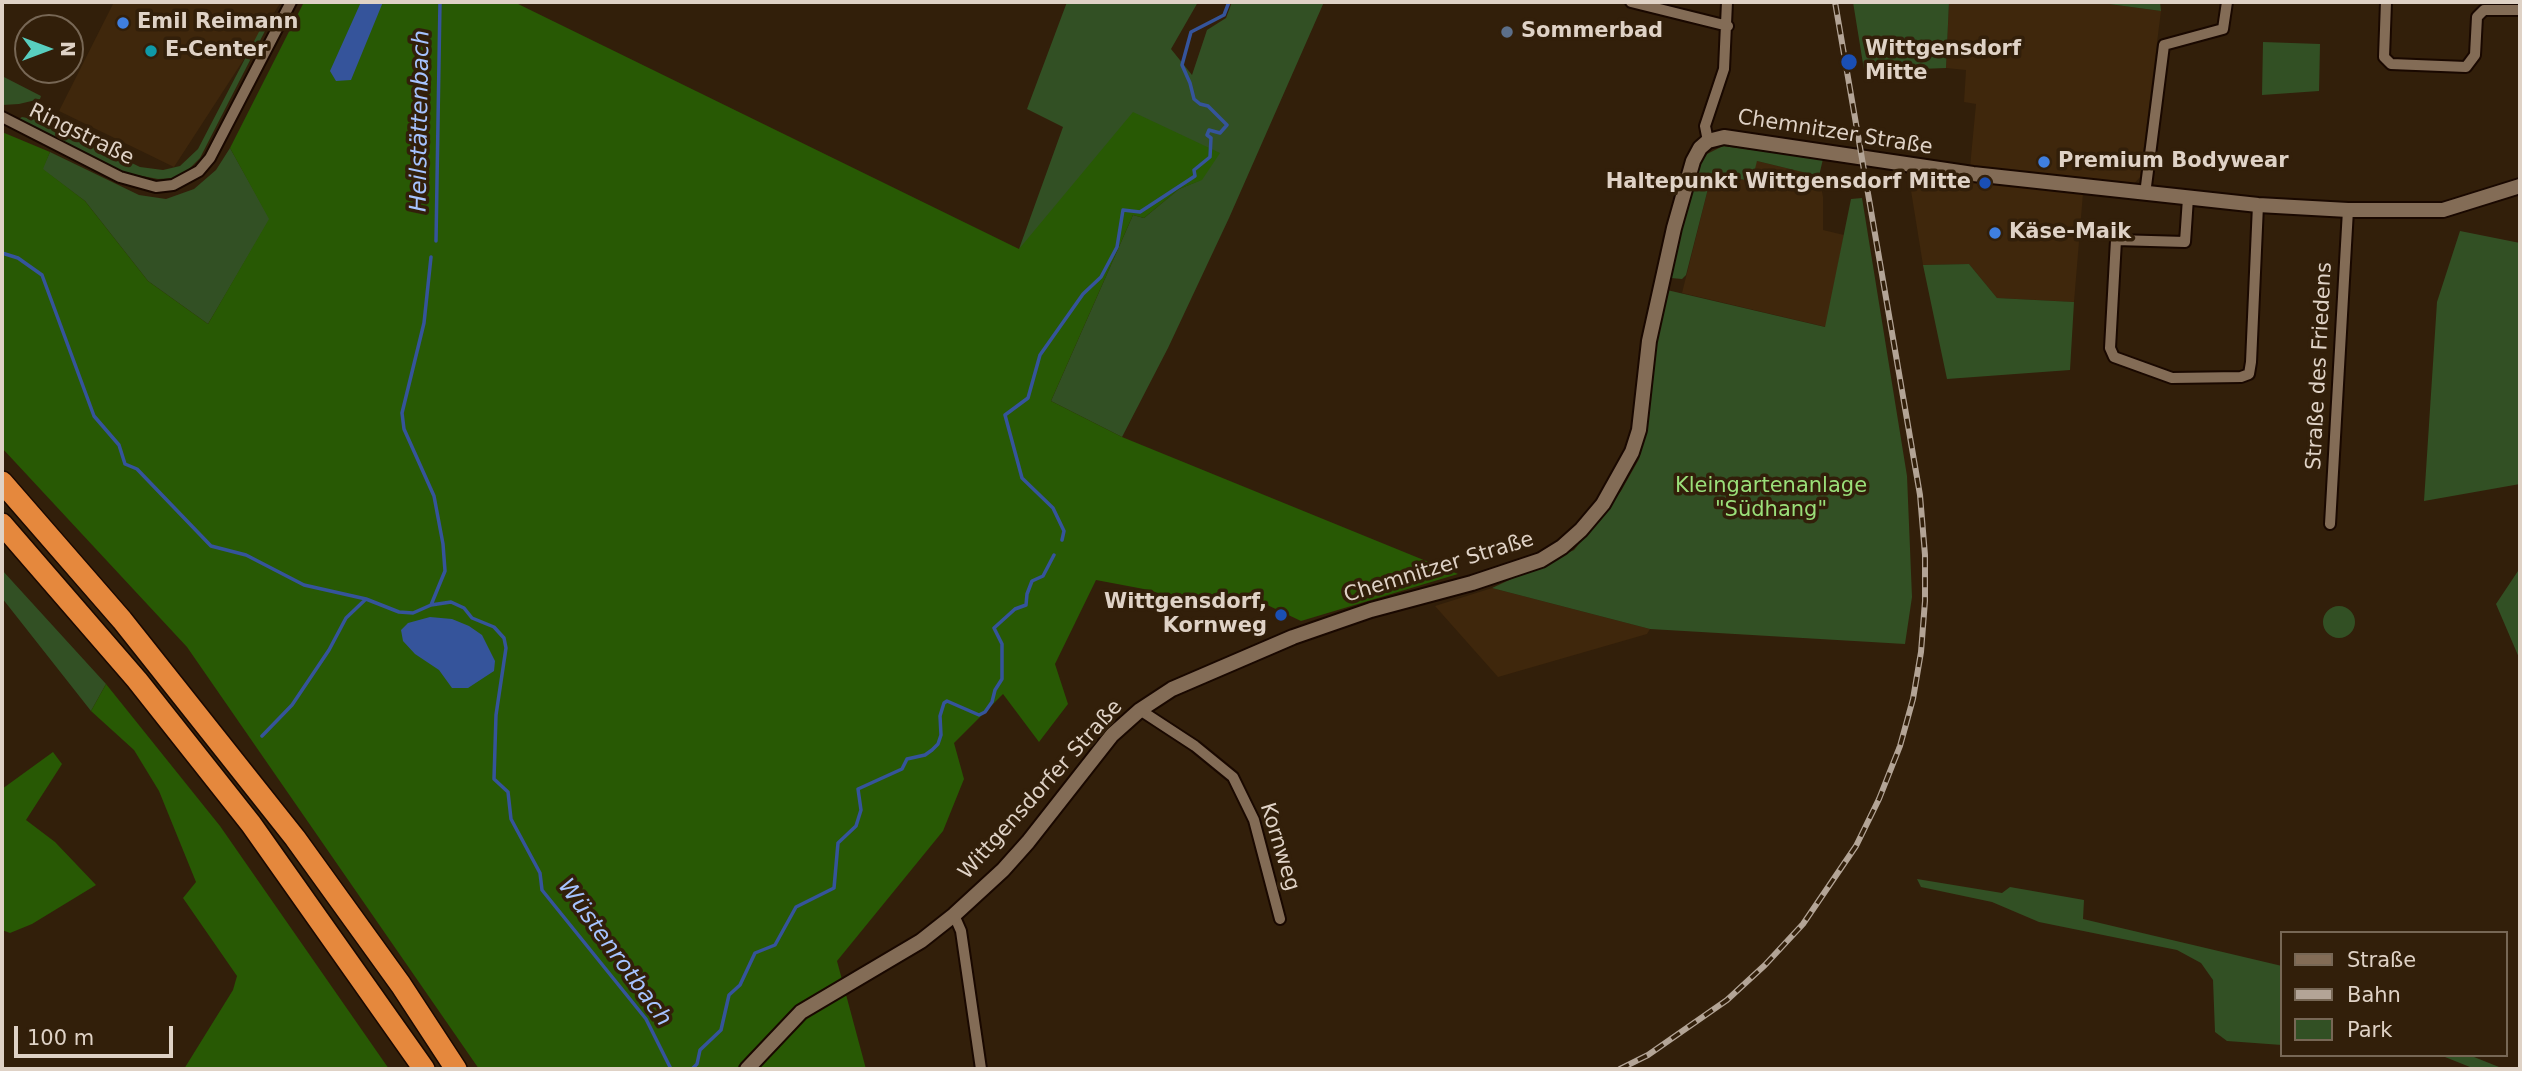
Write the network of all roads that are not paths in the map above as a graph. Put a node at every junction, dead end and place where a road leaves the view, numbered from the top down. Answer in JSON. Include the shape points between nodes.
{"nodes":[{"id":1,"x":291,"y":2,"type":"edge"},
{"id":2,"x":1631,"y":2,"type":"edge"},
{"id":3,"x":1727,"y":2,"type":"edge"},
{"id":4,"x":2227,"y":2,"type":"edge"},
{"id":5,"x":2386,"y":2,"type":"edge"},
{"id":6,"x":2520,"y":10,"type":"edge"},
{"id":7,"x":1728,"y":26,"type":"junction"},
{"id":8,"x":2,"y":117,"type":"edge"},
{"id":9,"x":1708,"y":141,"type":"junction"},
{"id":10,"x":2520,"y":186,"type":"edge"},
{"id":11,"x":2145,"y":194,"type":"junction"},
{"id":12,"x":2188,"y":198,"type":"junction"},
{"id":13,"x":2258,"y":205,"type":"junction"},
{"id":14,"x":2348,"y":210,"type":"junction"},
{"id":15,"x":2,"y":482,"type":"edge"},
{"id":16,"x":2,"y":524,"type":"edge"},
{"id":17,"x":2330,"y":524,"type":"dead end"},
{"id":18,"x":2,"y":542,"type":"edge"},
{"id":19,"x":47,"y":574,"type":"junction"},
{"id":20,"x":1245,"y":657,"type":"joint"},
{"id":21,"x":1140,"y":710,"type":"junction"},
{"id":22,"x":954,"y":915,"type":"junction"},
{"id":23,"x":1280,"y":919,"type":"dead end"},
{"id":24,"x":425,"y":1069,"type":"edge"},
{"id":25,"x":456,"y":1069,"type":"edge"},
{"id":26,"x":747,"y":1069,"type":"edge"},
{"id":27,"x":981,"y":1069,"type":"edge"}],
"edges":[{"from":1,"to":8,"type":"street","name":"Ringstraße","via":[[210,158],[199,171],[173,185],[156,187],[120,177]]},
{"from":2,"to":7,"type":"street"},
{"from":3,"to":7,"type":"street"},
{"from":4,"to":11,"type":"street","via":[[2223,29],[2164,45]]},
{"from":5,"to":6,"type":"street","via":[[2384,57],[2391,64],[2466,67],[2475,55],[2477,17],[2484,10]]},
{"from":7,"to":9,"type":"street","via":[[1724,69],[1705,126]]},
{"from":9,"to":11,"type":"street","name":"Chemnitzer Straße","via":[[1724,137]]},
{"from":9,"to":20,"type":"street","name":"Chemnitzer Straße","via":[[1693,161],[1674,228],[1649,341],[1639,430],[1632,452],[1603,504],[1581,530],[1541,559],[1371,610]]},
{"from":10,"to":14,"type":"street","name":"Chemnitzer Straße","via":[[2443,209]]},
{"from":11,"to":12,"type":"street","name":"Chemnitzer Straße"},
{"from":12,"to":13,"type":"street","name":"Chemnitzer Straße"},
{"from":12,"to":13,"type":"street","via":[[2185,242],[2116,240],[2110,348],[2114,357],[2172,379],[2249,374]]},
{"from":13,"to":14,"type":"street","name":"Chemnitzer Straße"},
{"from":14,"to":17,"type":"street","name":"Straße des Friedens"},
{"from":15,"to":25,"type":"highway","via":[[162,668],[295,838]]},
{"from":16,"to":19,"type":"highway"},
{"from":18,"to":19,"type":"highway","via":[[16,557]]},
{"from":19,"to":24,"type":"highway","via":[[251,824]]},
{"from":20,"to":21,"type":"street","name":"Wittgensdorfer Straße","via":[[1172,689]]},
{"from":21,"to":22,"type":"street","name":"Wittgensdorfer Straße","via":[[1112,735],[1020,851]]},
{"from":21,"to":23,"type":"street","name":"Kornweg","via":[[1233,777],[1254,820]]},
{"from":22,"to":26,"type":"street","name":"Wittgensdorfer Straße","via":[[921,941],[801,1012]]},
{"from":22,"to":27,"type":"street","via":[[961,931]]}]}
